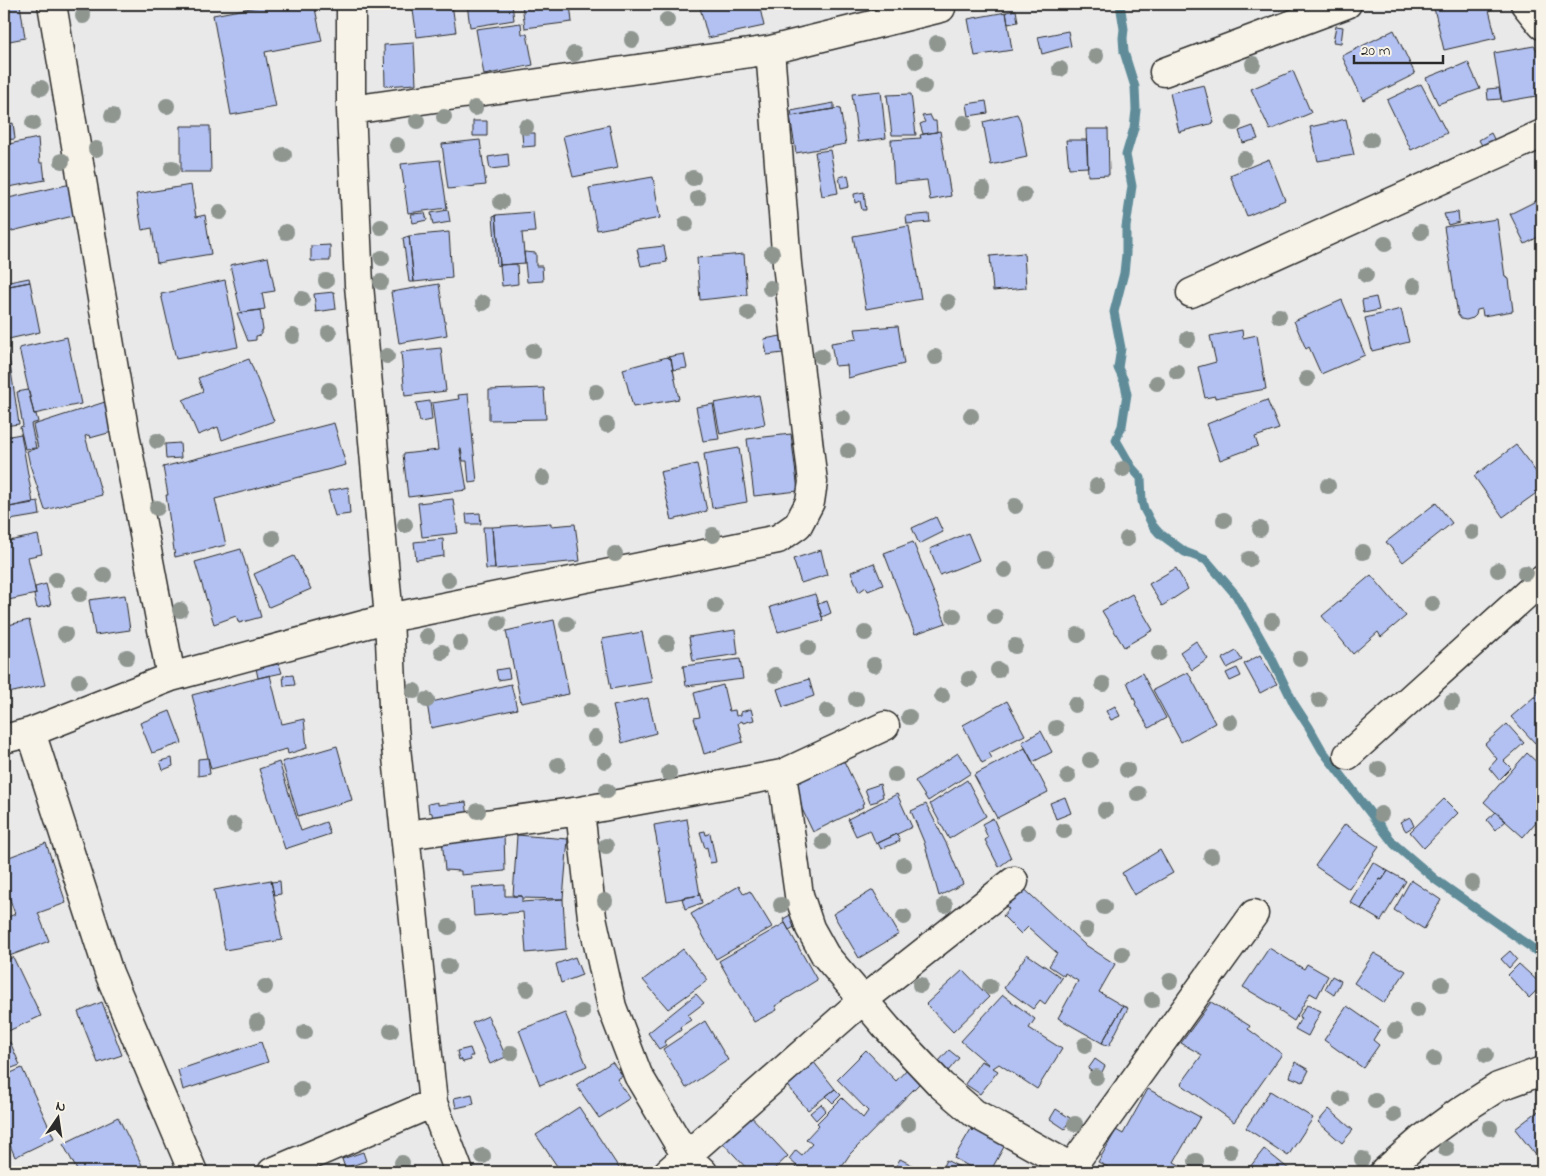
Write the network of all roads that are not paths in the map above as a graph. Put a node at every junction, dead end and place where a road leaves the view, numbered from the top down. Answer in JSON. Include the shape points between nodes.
{"nodes":[{"id":1,"x":52,"y":4,"type":"edge"},
{"id":2,"x":351,"y":4,"type":"edge"},
{"id":3,"x":1347,"y":4,"type":"edge"},
{"id":4,"x":1525,"y":4,"type":"edge"},
{"id":5,"x":941,"y":8,"type":"dead end"},
{"id":6,"x":1542,"y":25,"type":"edge"},
{"id":7,"x":770,"y":50,"type":"junction"},
{"id":8,"x":1164,"y":72,"type":"dead end"},
{"id":9,"x":351,"y":110,"type":"junction"},
{"id":10,"x":1542,"y":134,"type":"edge"},
{"id":11,"x":1191,"y":293,"type":"dead end"},
{"id":12,"x":1542,"y":580,"type":"edge"},
{"id":13,"x":388,"y":618,"type":"junction"},
{"id":14,"x":171,"y":677,"type":"junction"},
{"id":15,"x":885,"y":726,"type":"dead end"},
{"id":16,"x":32,"y":732,"type":"junction"},
{"id":17,"x":4,"y":739,"type":"edge"},
{"id":18,"x":1348,"y":755,"type":"dead end"},
{"id":19,"x":782,"y":774,"type":"junction"},
{"id":20,"x":580,"y":811,"type":"junction"},
{"id":21,"x":406,"y":835,"type":"junction"},
{"id":22,"x":1014,"y":881,"type":"dead end"},
{"id":23,"x":1254,"y":914,"type":"dead end"},
{"id":24,"x":863,"y":1000,"type":"junction"},
{"id":25,"x":1542,"y":1071,"type":"edge"},
{"id":26,"x":434,"y":1103,"type":"junction"},
{"id":27,"x":686,"y":1167,"type":"edge"},
{"id":28,"x":1070,"y":1170,"type":"edge"},
{"id":29,"x":193,"y":1172,"type":"edge"},
{"id":30,"x":272,"y":1172,"type":"edge"},
{"id":31,"x":459,"y":1172,"type":"edge"},
{"id":32,"x":1384,"y":1172,"type":"edge"}],
"edges":[{"from":1,"to":14,"type":"street","via":[[125,434]]},
{"from":2,"to":9,"type":"street"},
{"from":3,"to":8,"type":"street"},
{"from":4,"to":6,"type":"street"},
{"from":5,"to":7,"type":"street"},
{"from":7,"to":9,"type":"street"},
{"from":7,"to":13,"type":"street","via":[[788,264],[812,482],[810,502],[798,525],[778,539]]},
{"from":9,"to":13,"type":"street","via":[[359,285]]},
{"from":10,"to":11,"type":"street"},
{"from":12,"to":18,"type":"street"},
{"from":13,"to":14,"type":"street"},
{"from":13,"to":21,"type":"street","via":[[394,728]]},
{"from":14,"to":16,"type":"street"},
{"from":15,"to":19,"type":"street"},
{"from":16,"to":17,"type":"street"},
{"from":16,"to":29,"type":"street","via":[[109,973]]},
{"from":19,"to":20,"type":"street"},
{"from":19,"to":24,"type":"street","via":[[799,895],[810,928],[825,955]]},
{"from":20,"to":21,"type":"street"},
{"from":20,"to":27,"type":"street","via":[[592,918],[612,1007],[638,1075]]},
{"from":21,"to":26,"type":"street"},
{"from":22,"to":24,"type":"street"},
{"from":23,"to":28,"type":"street"},
{"from":24,"to":27,"type":"street"},
{"from":24,"to":28,"type":"street","via":[[941,1085],[974,1113]]},
{"from":25,"to":32,"type":"street","via":[[1498,1088],[1459,1112]]},
{"from":26,"to":30,"type":"street"},
{"from":26,"to":31,"type":"street"}]}
